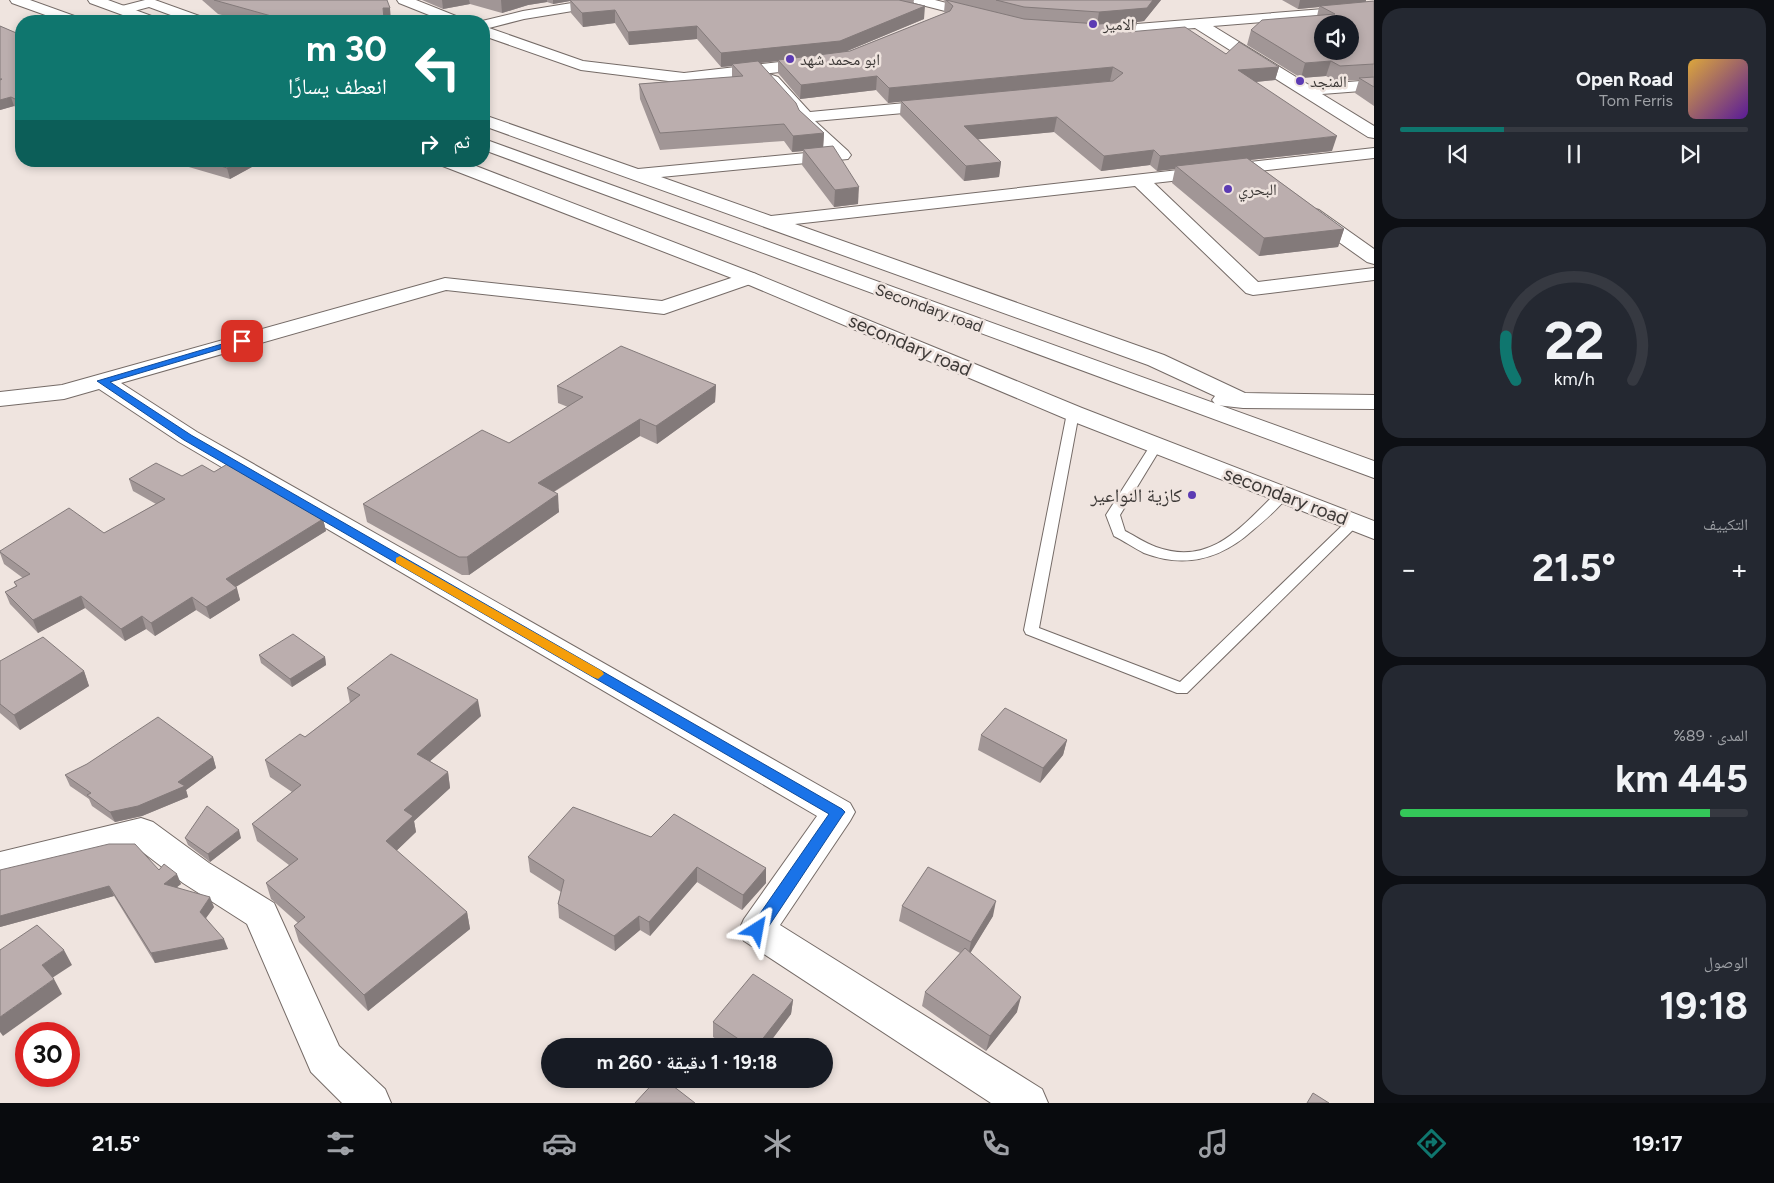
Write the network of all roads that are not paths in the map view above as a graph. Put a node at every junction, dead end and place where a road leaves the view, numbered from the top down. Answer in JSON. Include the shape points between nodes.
{"nodes":[{"id":1,"x":18,"y":0,"type":"edge"},
{"id":2,"x":95,"y":0,"type":"edge"},
{"id":3,"x":404,"y":0,"type":"edge"},
{"id":4,"x":615,"y":0,"type":"edge"},
{"id":5,"x":919,"y":0,"type":"edge"},
{"id":6,"x":157,"y":2,"type":"edge"},
{"id":7,"x":1262,"y":4,"type":"dead end"},
{"id":8,"x":1374,"y":8,"type":"edge"},
{"id":9,"x":906,"y":9,"type":"edge"},
{"id":10,"x":123,"y":10,"type":"junction"},
{"id":11,"x":59,"y":15,"type":"edge"},
{"id":12,"x":136,"y":15,"type":"edge"},
{"id":13,"x":186,"y":15,"type":"edge"},
{"id":14,"x":441,"y":15,"type":"edge"},
{"id":15,"x":1283,"y":16,"type":"junction"},
{"id":16,"x":1374,"y":20,"type":"edge"},
{"id":17,"x":1359,"y":21,"type":"edge"},
{"id":18,"x":490,"y":23,"type":"edge"},
{"id":19,"x":1198,"y":23,"type":"junction"},
{"id":20,"x":1314,"y":25,"type":"edge"},
{"id":21,"x":1295,"y":26,"type":"junction"},
{"id":22,"x":1212,"y":32,"type":"junction"},
{"id":23,"x":490,"y":33,"type":"edge"},
{"id":24,"x":834,"y":61,"type":"edge"},
{"id":25,"x":762,"y":69,"type":"junction"},
{"id":26,"x":1374,"y":86,"type":"edge"},
{"id":27,"x":1308,"y":90,"type":"junction"},
{"id":28,"x":953,"y":103,"type":"edge"},
{"id":29,"x":806,"y":117,"type":"junction"},
{"id":30,"x":490,"y":122,"type":"edge"},
{"id":31,"x":1374,"y":133,"type":"edge"},
{"id":32,"x":490,"y":146,"type":"edge"},
{"id":33,"x":1374,"y":153,"type":"edge"},
{"id":34,"x":461,"y":167,"type":"edge"},
{"id":35,"x":1246,"y":168,"type":"junction"},
{"id":36,"x":635,"y":174,"type":"junction"},
{"id":37,"x":1140,"y":180,"type":"junction"},
{"id":38,"x":1270,"y":185,"type":"edge"},
{"id":39,"x":1294,"y":202,"type":"edge"},
{"id":40,"x":768,"y":221,"type":"junction"},
{"id":41,"x":1374,"y":258,"type":"edge"},
{"id":42,"x":1374,"y":274,"type":"edge"},
{"id":43,"x":748,"y":278,"type":"junction"},
{"id":44,"x":102,"y":381,"type":"junction"},
{"id":45,"x":0,"y":399,"type":"edge"},
{"id":46,"x":1178,"y":399,"type":"junction"},
{"id":47,"x":1243,"y":401,"type":"junction"},
{"id":48,"x":1374,"y":402,"type":"edge"},
{"id":49,"x":1073,"y":414,"type":"junction"},
{"id":50,"x":1156,"y":446,"type":"junction"},
{"id":51,"x":1374,"y":470,"type":"edge"},
{"id":52,"x":1282,"y":495,"type":"junction"},
{"id":53,"x":1353,"y":522,"type":"junction"},
{"id":54,"x":1374,"y":531,"type":"edge"},
{"id":55,"x":0,"y":866,"type":"edge"},
{"id":56,"x":370,"y":1103,"type":"edge"},
{"id":57,"x":1027,"y":1103,"type":"edge"}],
"edges":[{"from":1,"to":11,"type":"street"},
{"from":2,"to":10,"type":"street"},
{"from":3,"to":14,"type":"street"},
{"from":4,"to":18,"type":"street"},
{"from":5,"to":9,"type":"street","via":[[993,25],[939,20]]},
{"from":6,"to":10,"type":"street"},
{"from":6,"to":13,"type":"street"},
{"from":7,"to":15,"type":"street"},
{"from":8,"to":15,"type":"street"},
{"from":10,"to":12,"type":"street"},
{"from":15,"to":19,"type":"street"},
{"from":15,"to":21,"type":"street"},
{"from":16,"to":17,"type":"street"},
{"from":19,"to":22,"type":"street"},
{"from":19,"to":22,"type":"street","via":[[1089,35]]},
{"from":20,"to":21,"type":"street"},
{"from":21,"to":22,"type":"street"},
{"from":22,"to":27,"type":"street"},
{"from":23,"to":25,"type":"street","via":[[581,66],[684,78]]},
{"from":24,"to":25,"type":"street"},
{"from":25,"to":29,"type":"street"},
{"from":26,"to":27,"type":"street"},
{"from":27,"to":31,"type":"street"},
{"from":28,"to":29,"type":"street"},
{"from":29,"to":36,"type":"street","via":[[805,121],[842,155]]},
{"from":30,"to":36,"type":"street"},
{"from":32,"to":46,"type":"street","name":"Secondary road"},
{"from":33,"to":35,"type":"street"},
{"from":34,"to":43,"type":"street","name":"secondary road"},
{"from":35,"to":37,"type":"street"},
{"from":35,"to":38,"type":"street"},
{"from":36,"to":40,"type":"street"},
{"from":37,"to":40,"type":"street"},
{"from":37,"to":42,"type":"street","via":[[1253,289]]},
{"from":39,"to":41,"type":"street"},
{"from":40,"to":47,"type":"street","via":[[1156,360]]},
{"from":43,"to":44,"type":"street","via":[[664,308],[445,284]]},
{"from":43,"to":49,"type":"street","name":"secondary road"},
{"from":44,"to":45,"type":"street","via":[[64,392]]},
{"from":44,"to":57,"type":"street","via":[[196,442],[838,812],[757,930]]},
{"from":46,"to":47,"type":"street"},
{"from":46,"to":51,"type":"street","name":"Secondary road"},
{"from":47,"to":48,"type":"street"},
{"from":49,"to":50,"type":"street","name":"secondary road"},
{"from":49,"to":53,"type":"lane","via":[[1031,630],[1182,689]]},
{"from":50,"to":52,"type":"street","name":"secondary road"},
{"from":50,"to":52,"type":"lane","via":[[1113,515],[1119,533],[1150,550],[1194,559],[1217,552]]},
{"from":52,"to":53,"type":"street","name":"secondary road"},
{"from":53,"to":54,"type":"street","name":"secondary road"},
{"from":55,"to":56,"type":"street","via":[[141,832],[196,873],[261,914],[325,1059]]}]}
